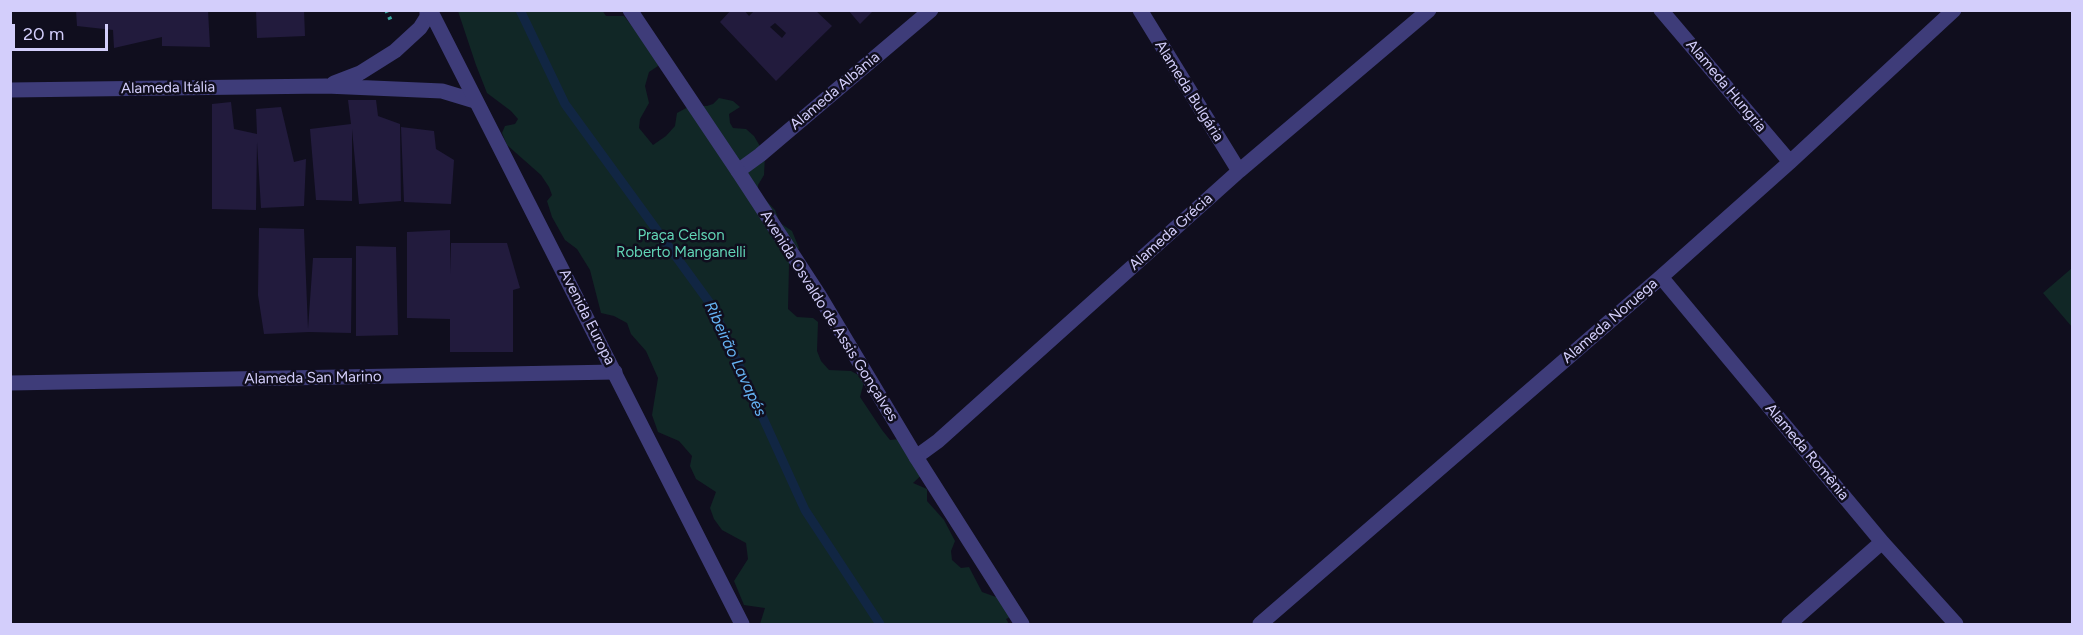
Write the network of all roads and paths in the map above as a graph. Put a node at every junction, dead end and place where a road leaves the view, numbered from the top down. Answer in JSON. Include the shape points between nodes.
{"nodes":[{"id":1,"x":429,"y":10,"type":"edge"},
{"id":2,"x":630,"y":10,"type":"edge"},
{"id":3,"x":931,"y":10,"type":"edge"},
{"id":4,"x":1140,"y":10,"type":"edge"},
{"id":5,"x":1429,"y":10,"type":"edge"},
{"id":6,"x":1661,"y":10,"type":"edge"},
{"id":7,"x":1954,"y":10,"type":"edge"},
{"id":8,"x":326,"y":86,"type":"junction"},
{"id":9,"x":10,"y":90,"type":"edge"},
{"id":10,"x":476,"y":101,"type":"junction"},
{"id":11,"x":1790,"y":162,"type":"junction"},
{"id":12,"x":738,"y":171,"type":"junction"},
{"id":13,"x":1239,"y":171,"type":"junction"},
{"id":14,"x":1661,"y":277,"type":"junction"},
{"id":15,"x":615,"y":372,"type":"junction"},
{"id":16,"x":10,"y":383,"type":"edge"},
{"id":17,"x":916,"y":457,"type":"junction"},
{"id":18,"x":1882,"y":542,"type":"junction"},
{"id":19,"x":1020,"y":623,"type":"edge"},
{"id":20,"x":742,"y":624,"type":"edge"},
{"id":21,"x":1260,"y":624,"type":"edge"},
{"id":22,"x":1789,"y":624,"type":"edge"},
{"id":23,"x":1956,"y":624,"type":"edge"}],
"edges":[{"from":1,"to":8,"type":"street","name":"Alameda Itália","via":[[420,27],[395,51],[360,73]]},
{"from":1,"to":10,"type":"street","name":"Avenida Europa"},
{"from":2,"to":12,"type":"street","name":"Avenida Osvaldo de Assis Gonçalves"},
{"from":3,"to":12,"type":"street","name":"Alameda Albânia"},
{"from":4,"to":13,"type":"street","name":"Alameda Bulgária"},
{"from":5,"to":13,"type":"street","name":"Alameda Grécia"},
{"from":6,"to":11,"type":"street","name":"Alameda Hungria"},
{"from":7,"to":11,"type":"street","name":"Alameda Noruega"},
{"from":8,"to":9,"type":"street","name":"Alameda Itália"},
{"from":8,"to":10,"type":"street","name":"Alameda Itália","via":[[442,91]]},
{"from":10,"to":15,"type":"street","name":"Avenida Europa"},
{"from":11,"to":14,"type":"street","name":"Alameda Noruega"},
{"from":12,"to":17,"type":"street","name":"Avenida Osvaldo de Assis Gonçalves"},
{"from":13,"to":17,"type":"street","name":"Alameda Grécia"},
{"from":14,"to":18,"type":"street","name":"Alameda Romênia"},
{"from":14,"to":21,"type":"street","name":"Alameda Noruega"},
{"from":15,"to":16,"type":"street","name":"Alameda San Marino"},
{"from":15,"to":20,"type":"street","name":"Avenida Europa"},
{"from":17,"to":19,"type":"street","name":"Avenida Osvaldo de Assis Gonçalves"},
{"from":18,"to":22,"type":"street"},
{"from":18,"to":23,"type":"street","name":"Alameda Romênia"}]}
